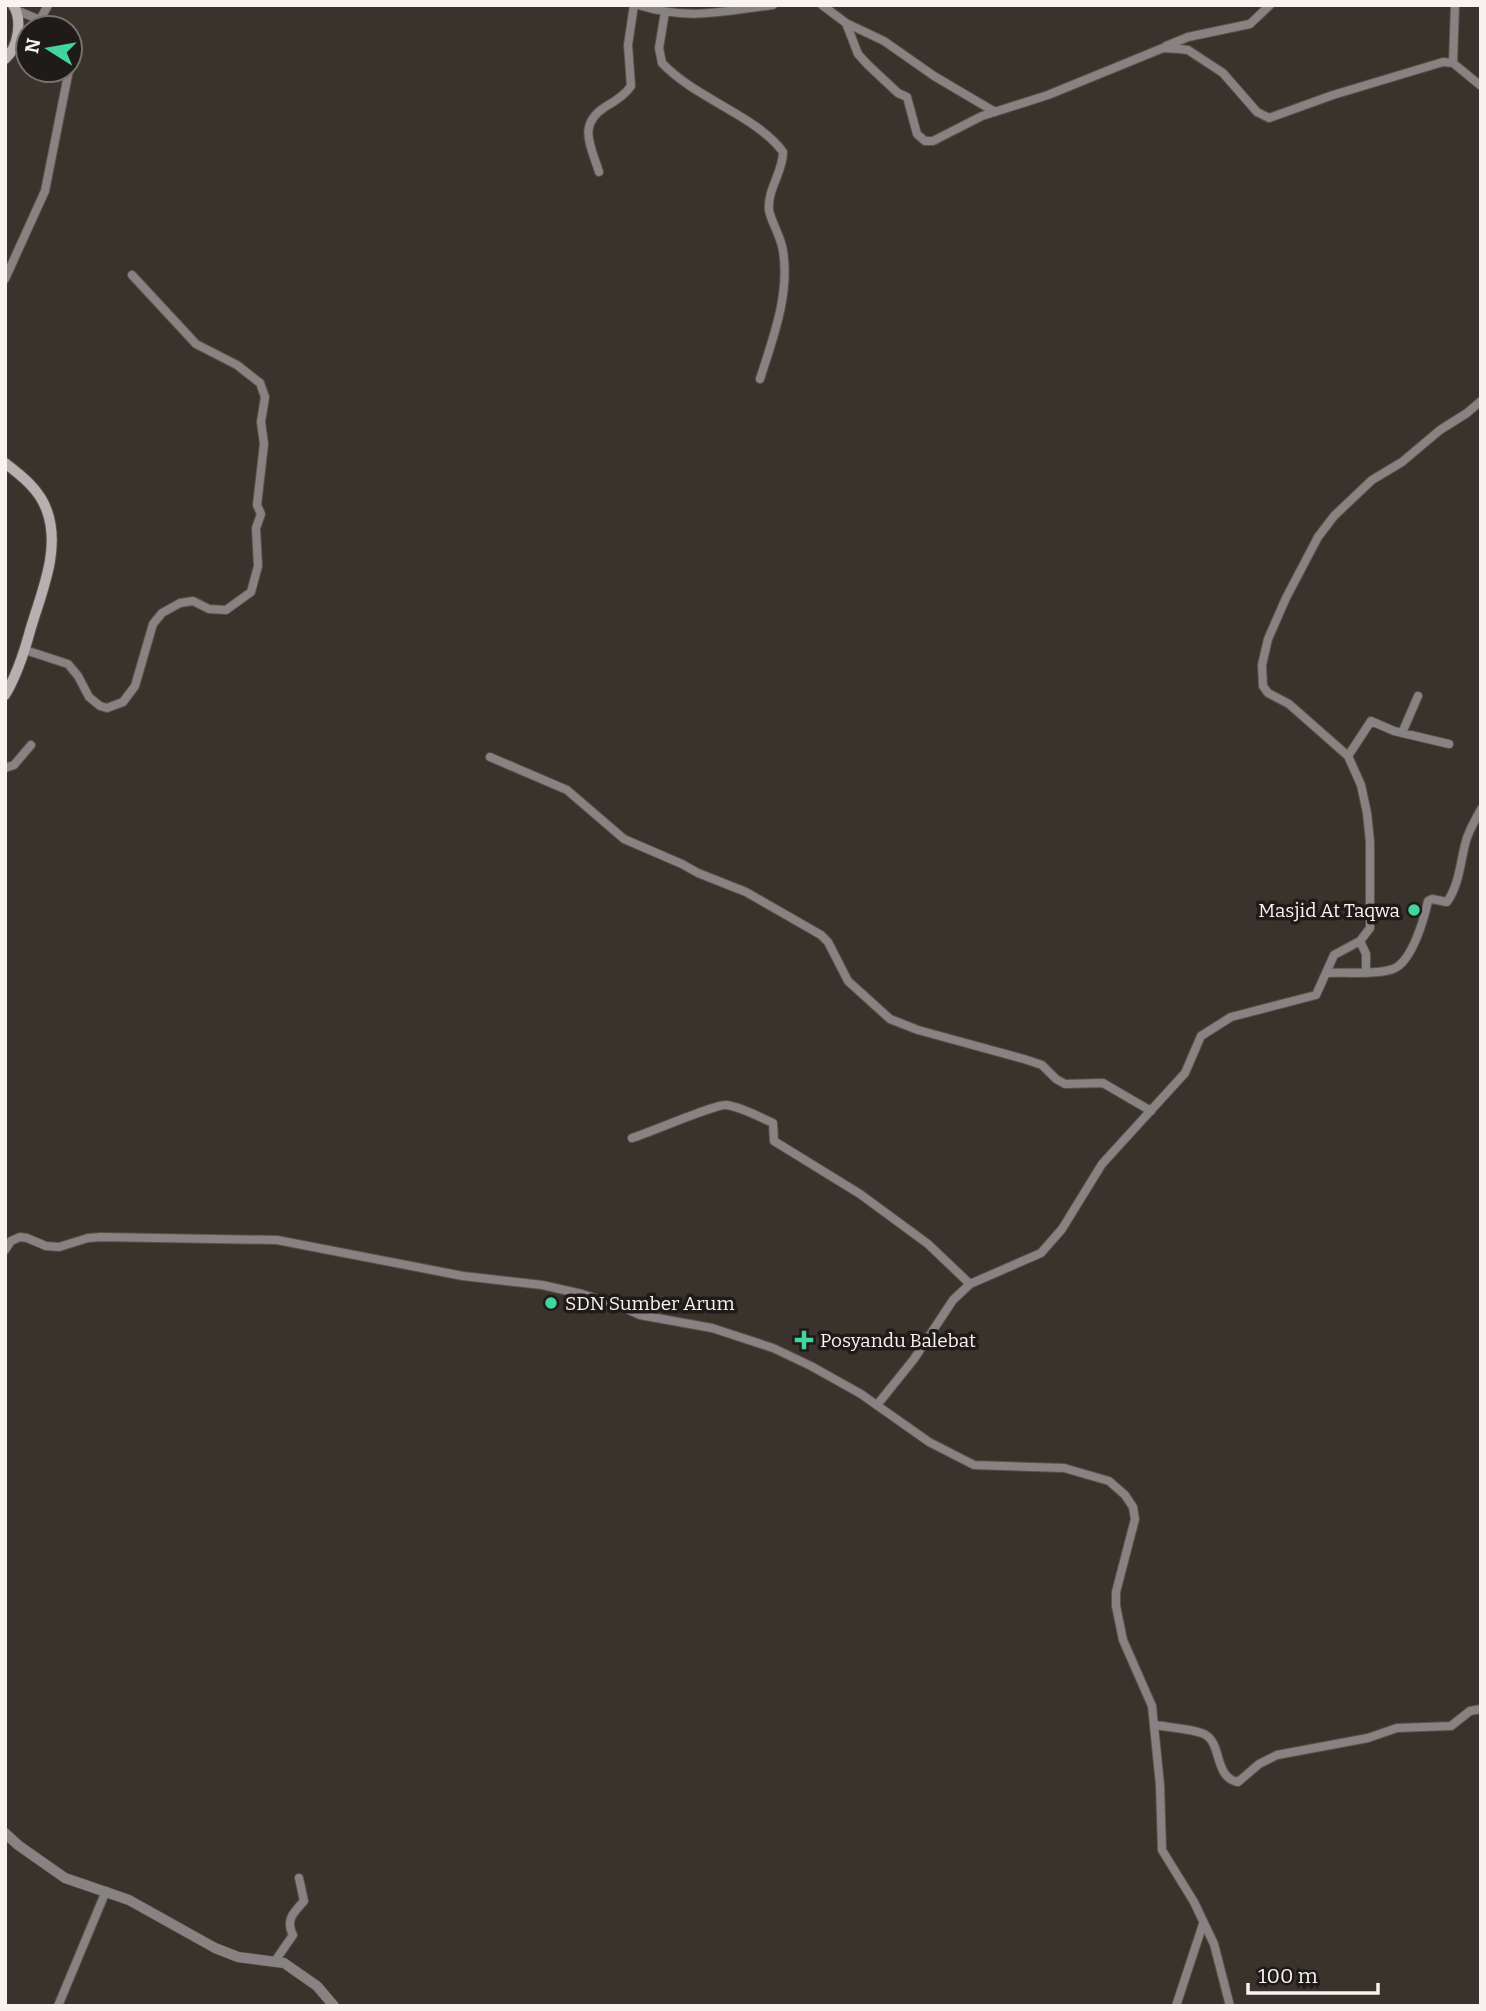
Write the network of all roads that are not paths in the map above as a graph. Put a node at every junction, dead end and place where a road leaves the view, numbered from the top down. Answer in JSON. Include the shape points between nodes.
{"nodes":[{"id":1,"x":636,"y":5,"type":"edge"},
{"id":2,"x":774,"y":5,"type":"edge"},
{"id":3,"x":822,"y":5,"type":"edge"},
{"id":4,"x":1270,"y":5,"type":"edge"},
{"id":5,"x":1455,"y":5,"type":"edge"},
{"id":6,"x":15,"y":7,"type":"edge"},
{"id":7,"x":665,"y":12,"type":"junction"},
{"id":8,"x":846,"y":23,"type":"junction"},
{"id":9,"x":1163,"y":48,"type":"junction"},
{"id":10,"x":5,"y":60,"type":"edge"},
{"id":11,"x":1453,"y":63,"type":"junction"},
{"id":12,"x":66,"y":84,"type":"edge"},
{"id":13,"x":1481,"y":86,"type":"edge"},
{"id":14,"x":995,"y":112,"type":"junction"},
{"id":15,"x":599,"y":172,"type":"dead end"},
{"id":16,"x":132,"y":275,"type":"dead end"},
{"id":17,"x":5,"y":279,"type":"edge"},
{"id":18,"x":760,"y":379,"type":"dead end"},
{"id":19,"x":1481,"y":401,"type":"edge"},
{"id":20,"x":5,"y":463,"type":"edge"},
{"id":21,"x":25,"y":650,"type":"junction"},
{"id":22,"x":5,"y":695,"type":"edge"},
{"id":23,"x":1418,"y":696,"type":"dead end"},
{"id":24,"x":1402,"y":733,"type":"junction"},
{"id":25,"x":1449,"y":744,"type":"dead end"},
{"id":26,"x":31,"y":745,"type":"dead end"},
{"id":27,"x":1348,"y":756,"type":"junction"},
{"id":28,"x":490,"y":757,"type":"dead end"},
{"id":29,"x":5,"y":768,"type":"edge"},
{"id":30,"x":1481,"y":809,"type":"edge"},
{"id":31,"x":1360,"y":941,"type":"junction"},
{"id":32,"x":1366,"y":971,"type":"junction"},
{"id":33,"x":1326,"y":972,"type":"junction"},
{"id":34,"x":1151,"y":1111,"type":"junction"},
{"id":35,"x":632,"y":1138,"type":"dead end"},
{"id":36,"x":5,"y":1250,"type":"edge"},
{"id":37,"x":970,"y":1284,"type":"junction"},
{"id":38,"x":877,"y":1405,"type":"junction"},
{"id":39,"x":1481,"y":1709,"type":"edge"},
{"id":40,"x":1154,"y":1725,"type":"junction"},
{"id":41,"x":5,"y":1833,"type":"edge"},
{"id":42,"x":299,"y":1878,"type":"dead end"},
{"id":43,"x":106,"y":1891,"type":"junction"},
{"id":44,"x":1203,"y":1924,"type":"junction"},
{"id":45,"x":275,"y":1961,"type":"junction"},
{"id":46,"x":328,"y":2003,"type":"edge"},
{"id":47,"x":58,"y":2006,"type":"edge"},
{"id":48,"x":1176,"y":2006,"type":"edge"},
{"id":49,"x":1230,"y":2006,"type":"edge"}],
"edges":[{"from":1,"to":7,"type":"street"},
{"from":1,"to":15,"type":"street","via":[[628,45],[631,86],[588,125]]},
{"from":2,"to":7,"type":"street","via":[[708,15]]},
{"from":3,"to":8,"type":"street"},
{"from":4,"to":9,"type":"street","via":[[1250,24],[1188,37]]},
{"from":5,"to":11,"type":"street"},
{"from":6,"to":10,"type":"main road","via":[[17,40]]},
{"from":7,"to":18,"type":"street","via":[[659,48],[664,66],[692,89],[760,130],[783,152],[769,207],[784,253],[783,290]]},
{"from":8,"to":14,"type":"street","via":[[884,41]]},
{"from":8,"to":14,"type":"street","via":[[858,54],[907,97],[920,139],[933,141]]},
{"from":9,"to":11,"type":"street","via":[[1188,50],[1207,62],[1228,78],[1257,113],[1269,118],[1437,63]]},
{"from":9,"to":14,"type":"street"},
{"from":11,"to":13,"type":"street"},
{"from":12,"to":17,"type":"street","via":[[45,191]]},
{"from":16,"to":21,"type":"street","via":[[196,344],[246,370],[263,389],[258,566],[251,592],[226,610],[209,609],[193,601],[162,613],[153,624],[135,686],[115,706],[93,703],[68,664]]},
{"from":19,"to":27,"type":"street","via":[[1372,480],[1335,516],[1318,537],[1268,639],[1263,686]]},
{"from":20,"to":21,"type":"main road","via":[[41,498],[50,521],[50,560]]},
{"from":21,"to":22,"type":"main road"},
{"from":23,"to":24,"type":"street"},
{"from":24,"to":25,"type":"street"},
{"from":24,"to":27,"type":"street","via":[[1371,722]]},
{"from":26,"to":29,"type":"street","via":[[14,765]]},
{"from":27,"to":31,"type":"street","via":[[1361,785],[1370,842],[1370,928]]},
{"from":28,"to":34,"type":"street","via":[[567,789],[624,839],[746,892],[821,935],[848,981],[890,1019],[1042,1065],[1065,1084],[1103,1083]]},
{"from":30,"to":32,"type":"street","via":[[1467,837],[1449,900],[1428,901],[1418,934],[1399,965],[1392,970]]},
{"from":31,"to":32,"type":"street"},
{"from":31,"to":33,"type":"street","via":[[1334,955]]},
{"from":32,"to":33,"type":"street"},
{"from":33,"to":34,"type":"street","via":[[1314,997],[1231,1017],[1201,1036],[1185,1073]]},
{"from":34,"to":37,"type":"street","via":[[1102,1164],[1062,1229],[1041,1253]]},
{"from":35,"to":37,"type":"street","via":[[722,1105],[764,1119],[773,1123],[774,1140],[905,1227]]},
{"from":36,"to":38,"type":"street","via":[[20,1237],[46,1247],[101,1237],[277,1240],[438,1272],[541,1285],[763,1345],[811,1366]]},
{"from":37,"to":38,"type":"street","via":[[941,1315]]},
{"from":38,"to":40,"type":"street","via":[[929,1442],[974,1465],[1064,1468],[1118,1488],[1133,1507],[1135,1519],[1116,1606],[1123,1640],[1152,1706]]},
{"from":39,"to":40,"type":"street","via":[[1470,1711],[1451,1726],[1397,1728],[1277,1755],[1238,1782],[1227,1777],[1204,1734]]},
{"from":40,"to":44,"type":"street","via":[[1162,1850]]},
{"from":41,"to":43,"type":"street","via":[[65,1878]]},
{"from":42,"to":45,"type":"street","via":[[304,1901],[290,1918],[293,1935]]},
{"from":43,"to":45,"type":"street","via":[[237,1957]]},
{"from":43,"to":47,"type":"street"},
{"from":44,"to":48,"type":"street"},
{"from":44,"to":49,"type":"street","via":[[1214,1944]]},
{"from":45,"to":46,"type":"street","via":[[317,1986]]}]}
